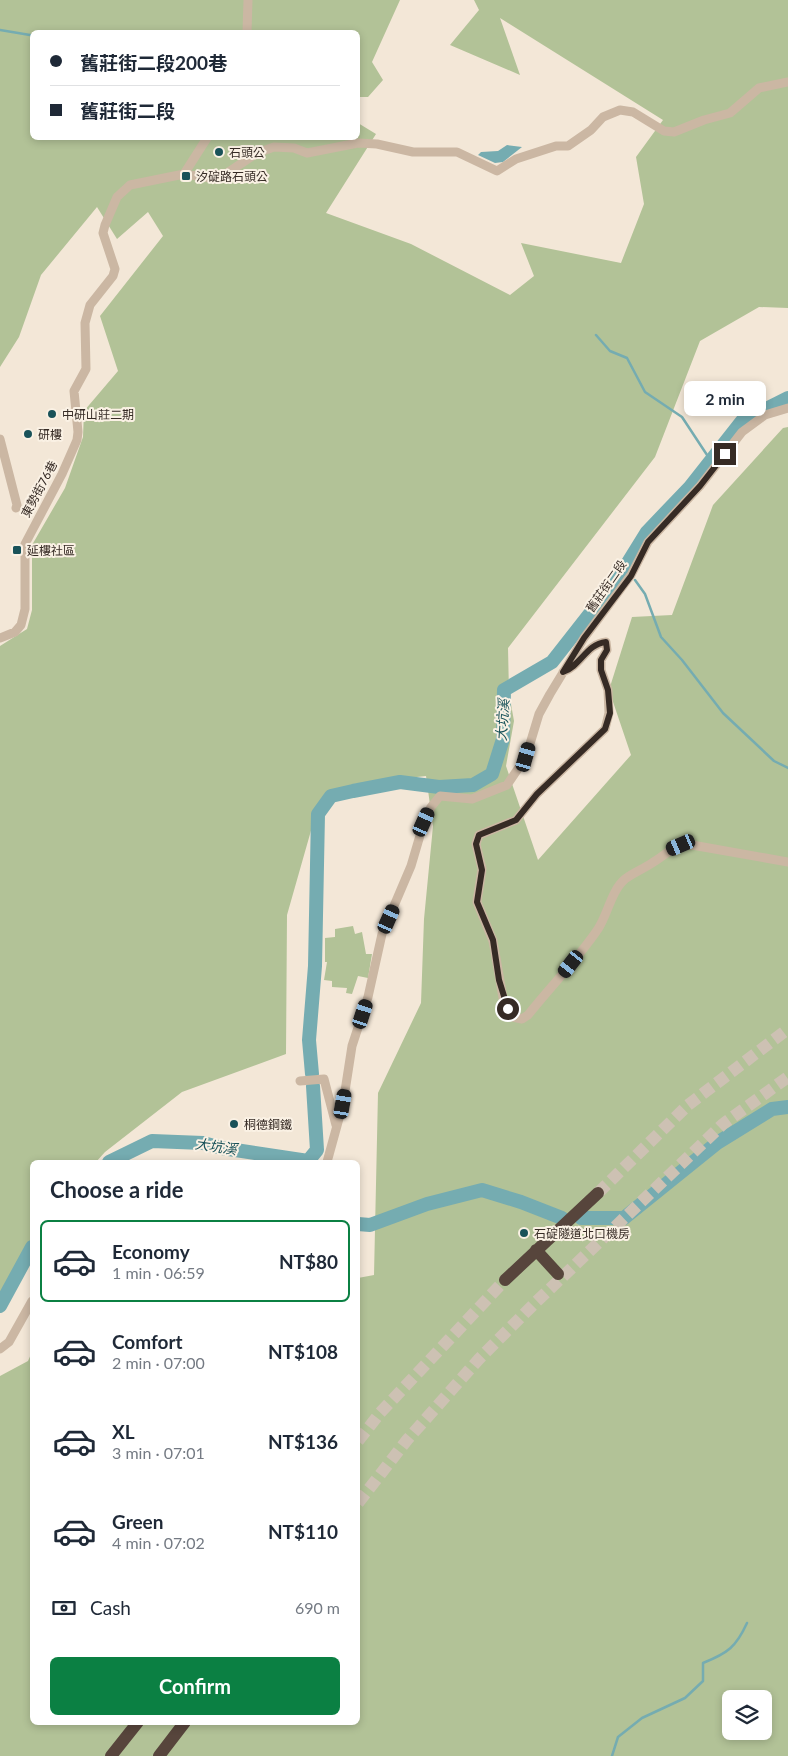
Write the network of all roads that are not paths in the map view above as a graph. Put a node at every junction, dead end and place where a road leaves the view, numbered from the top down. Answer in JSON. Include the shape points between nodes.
{"nodes":[{"id":1,"x":248,"y":0,"type":"edge"},
{"id":2,"x":247,"y":30,"type":"edge"},
{"id":3,"x":788,"y":82,"type":"edge"},
{"id":4,"x":206,"y":140,"type":"edge"},
{"id":5,"x":184,"y":174,"type":"junction"},
{"id":6,"x":788,"y":408,"type":"edge"},
{"id":7,"x":0,"y":439,"type":"edge"},
{"id":8,"x":16,"y":508,"type":"dead end"},
{"id":9,"x":3,"y":638,"type":"edge"},
{"id":10,"x":563,"y":672,"type":"junction"},
{"id":11,"x":788,"y":862,"type":"edge"},
{"id":12,"x":300,"y":1081,"type":"dead end"},
{"id":13,"x":336,"y":1128,"type":"junction"},
{"id":14,"x":328,"y":1160,"type":"edge"},
{"id":15,"x":598,"y":1193,"type":"tunnel mouth"},
{"id":16,"x":536,"y":1250,"type":"junction"},
{"id":17,"x":558,"y":1274,"type":"dead end"},
{"id":18,"x":505,"y":1280,"type":"tunnel mouth"},
{"id":19,"x":30,"y":1305,"type":"edge"},
{"id":20,"x":0,"y":1349,"type":"edge"},
{"id":21,"x":136,"y":1725,"type":"edge"},
{"id":22,"x":182,"y":1725,"type":"edge"},
{"id":23,"x":111,"y":1756,"type":"edge"},
{"id":24,"x":159,"y":1756,"type":"edge"}],
"edges":[{"from":1,"to":2,"type":"street"},
{"from":3,"to":5,"type":"street","name":"東勢街76巷","via":[[759,88],[730,114],[674,132],[659,128],[633,112],[620,110],[603,117],[568,146],[556,146],[516,159],[497,171],[457,152],[413,152],[358,143],[307,153],[294,148],[274,147],[257,153],[218,179]]},
{"from":4,"to":5,"type":"street"},
{"from":5,"to":9,"type":"street","name":"東勢街76巷","via":[[130,185],[117,197],[104,225],[104,240],[115,269],[90,306],[85,323],[86,369],[74,391],[77,440],[25,544],[25,609],[21,625]]},
{"from":6,"to":10,"type":"street","name":"舊莊街二段","via":[[765,415],[742,432],[700,486],[648,542],[629,578]]},
{"from":7,"to":8,"type":"street"},
{"from":10,"to":11,"type":"street","via":[[574,669],[591,647],[606,642],[601,670],[608,690],[610,713],[605,729],[537,794],[516,820],[479,835],[476,844],[482,870],[477,902],[493,940],[503,998],[513,1017],[522,1019],[528,1014],[564,973],[598,929],[625,879],[667,851],[681,845],[692,845]]},
{"from":10,"to":13,"type":"street","name":"舊莊街二段","via":[[539,714],[526,757],[507,785],[472,799],[440,796],[431,807],[411,866],[382,934],[368,997],[352,1046]]},
{"from":12,"to":13,"type":"street","via":[[324,1079]]},
{"from":13,"to":14,"type":"street","name":"舊莊街二段"},
{"from":15,"to":16,"type":"highway"},
{"from":16,"to":17,"type":"highway"},
{"from":16,"to":18,"type":"highway"},
{"from":19,"to":20,"type":"street","via":[[9,1342]]},
{"from":21,"to":23,"type":"highway"},
{"from":22,"to":24,"type":"highway"}]}
